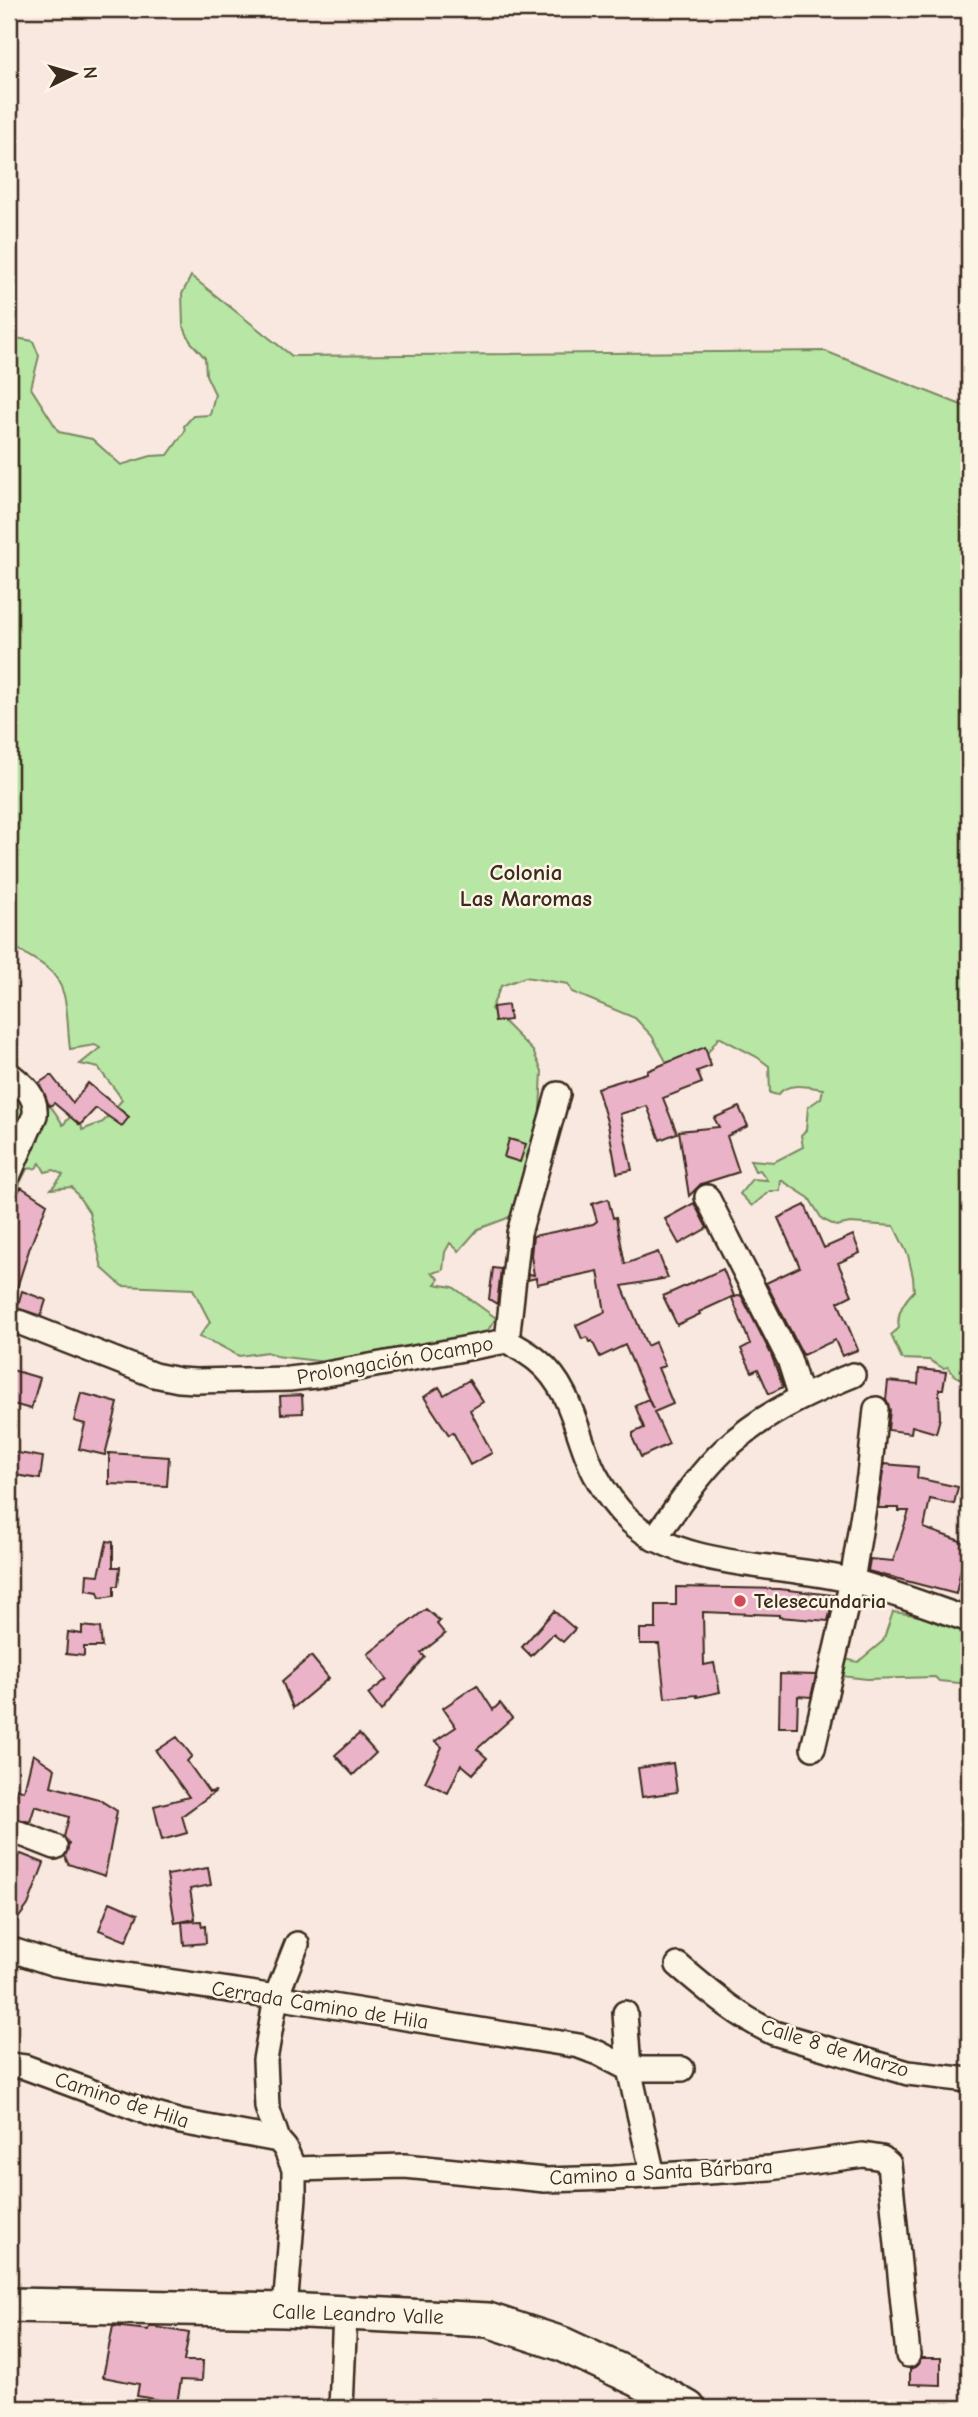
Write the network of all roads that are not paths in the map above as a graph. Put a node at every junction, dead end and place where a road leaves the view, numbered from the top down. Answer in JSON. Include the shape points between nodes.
{"nodes":[{"id":1,"x":9,"y":1074,"type":"edge"},
{"id":2,"x":558,"y":1094,"type":"dead end"},
{"id":3,"x":9,"y":1174,"type":"edge"},
{"id":4,"x":707,"y":1196,"type":"dead end"},
{"id":5,"x":9,"y":1319,"type":"edge"},
{"id":6,"x":506,"y":1341,"type":"junction"},
{"id":7,"x":853,"y":1375,"type":"dead end"},
{"id":8,"x":801,"y":1397,"type":"junction"},
{"id":9,"x":876,"y":1409,"type":"dead end"},
{"id":10,"x":654,"y":1539,"type":"junction"},
{"id":11,"x":852,"y":1581,"type":"junction"},
{"id":12,"x":969,"y":1620,"type":"edge"},
{"id":13,"x":813,"y":1748,"type":"dead end"},
{"id":14,"x":9,"y":1831,"type":"edge"},
{"id":15,"x":55,"y":1847,"type":"dead end"},
{"id":16,"x":297,"y":1944,"type":"dead end"},
{"id":17,"x":9,"y":1949,"type":"edge"},
{"id":18,"x":678,"y":1965,"type":"dead end"},
{"id":19,"x":276,"y":1997,"type":"junction"},
{"id":20,"x":625,"y":2013,"type":"dead end"},
{"id":21,"x":9,"y":2065,"type":"edge"},
{"id":22,"x":629,"y":2069,"type":"junction"},
{"id":23,"x":682,"y":2069,"type":"dead end"},
{"id":24,"x":969,"y":2080,"type":"edge"},
{"id":25,"x":278,"y":2140,"type":"junction"},
{"id":26,"x":293,"y":2169,"type":"junction"},
{"id":27,"x":653,"y":2175,"type":"junction"},
{"id":28,"x":9,"y":2305,"type":"edge"},
{"id":29,"x":285,"y":2311,"type":"junction"},
{"id":30,"x":345,"y":2313,"type":"junction"},
{"id":31,"x":908,"y":2355,"type":"dead end"},
{"id":32,"x":341,"y":2408,"type":"edge"},
{"id":33,"x":688,"y":2408,"type":"edge"}],
"edges":[{"from":1,"to":3,"type":"street","via":[[26,1087],[36,1106]]},
{"from":2,"to":6,"type":"street","via":[[519,1233]]},
{"from":4,"to":8,"type":"street","via":[[789,1359]]},
{"from":5,"to":6,"type":"street","name":"Prolongación Ocampo","via":[[154,1375],[179,1380],[289,1379]]},
{"from":6,"to":10,"type":"street","name":"Prolongación Ocampo","via":[[539,1362],[558,1385],[604,1489],[630,1521]]},
{"from":7,"to":8,"type":"street"},
{"from":8,"to":10,"type":"street","via":[[763,1419],[722,1452]]},
{"from":9,"to":11,"type":"street"},
{"from":10,"to":11,"type":"street","name":"Prolongación Ocampo","via":[[702,1555]]},
{"from":11,"to":12,"type":"street","name":"Prolongación Ocampo"},
{"from":11,"to":13,"type":"street"},
{"from":14,"to":15,"type":"street"},
{"from":16,"to":19,"type":"street"},
{"from":17,"to":19,"type":"street","name":"Cerrada Camino de Hila","via":[[55,1964]]},
{"from":18,"to":24,"type":"street","name":"Calle 8 de Marzo","via":[[725,2005],[774,2033],[908,2073]]},
{"from":19,"to":22,"type":"street","name":"Cerrada Camino de Hila","via":[[579,2046]]},
{"from":19,"to":25,"type":"street","via":[[265,2085]]},
{"from":20,"to":22,"type":"street"},
{"from":21,"to":25,"type":"street","name":"Camino de Hila","via":[[159,2116]]},
{"from":22,"to":23,"type":"street"},
{"from":22,"to":27,"type":"street"},
{"from":25,"to":26,"type":"street"},
{"from":26,"to":27,"type":"street","name":"Camino a Santa Bárbara","via":[[405,2166],[545,2180]]},
{"from":26,"to":29,"type":"street"},
{"from":27,"to":31,"type":"street","name":"Camino a Santa Bárbara","via":[[770,2168],[863,2155],[882,2158],[889,2164]]},
{"from":28,"to":29,"type":"street","name":"Calle Leandro Valle"},
{"from":29,"to":30,"type":"street","name":"Calle Leandro Valle"},
{"from":30,"to":32,"type":"street"},
{"from":30,"to":33,"type":"street","name":"Calle Leandro Valle","via":[[488,2320],[562,2344]]}]}
